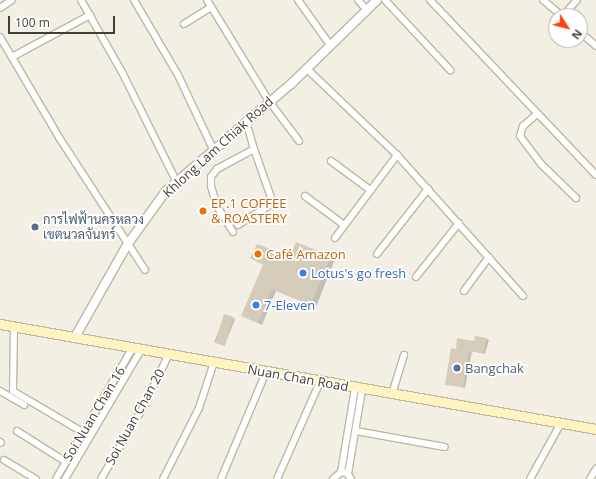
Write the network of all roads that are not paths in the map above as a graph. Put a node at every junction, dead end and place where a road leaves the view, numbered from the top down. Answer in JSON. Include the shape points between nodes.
{"nodes":[{"id":1,"x":12,"y":0,"type":"edge"},
{"id":2,"x":80,"y":0,"type":"edge"},
{"id":3,"x":134,"y":0,"type":"edge"},
{"id":4,"x":207,"y":0,"type":"edge"},
{"id":5,"x":298,"y":0,"type":"edge"},
{"id":6,"x":358,"y":0,"type":"edge"},
{"id":7,"x":377,"y":0,"type":"edge"},
{"id":8,"x":385,"y":0,"type":"edge"},
{"id":9,"x":430,"y":0,"type":"edge"},
{"id":10,"x":544,"y":0,"type":"edge"},
{"id":11,"x":577,"y":0,"type":"edge"},
{"id":12,"x":211,"y":7,"type":"junction"},
{"id":13,"x":0,"y":8,"type":"edge"},
{"id":14,"x":553,"y":8,"type":"edge"},
{"id":15,"x":570,"y":8,"type":"edge"},
{"id":16,"x":367,"y":10,"type":"junction"},
{"id":17,"x":90,"y":15,"type":"junction"},
{"id":18,"x":184,"y":24,"type":"dead end"},
{"id":19,"x":0,"y":37,"type":"edge"},
{"id":20,"x":588,"y":39,"type":"edge"},
{"id":21,"x":330,"y":45,"type":"junction"},
{"id":22,"x":596,"y":46,"type":"edge"},
{"id":23,"x":12,"y":57,"type":"junction"},
{"id":24,"x":307,"y":69,"type":"junction"},
{"id":25,"x":450,"y":70,"type":"dead end"},
{"id":26,"x":269,"y":101,"type":"junction"},
{"id":27,"x":537,"y":114,"type":"junction"},
{"id":28,"x":246,"y":121,"type":"junction"},
{"id":29,"x":299,"y":141,"type":"dead end"},
{"id":30,"x":213,"y":148,"type":"junction"},
{"id":31,"x":254,"y":149,"type":"junction"},
{"id":32,"x":397,"y":155,"type":"junction"},
{"id":33,"x":331,"y":161,"type":"dead end"},
{"id":34,"x":596,"y":175,"type":"edge"},
{"id":35,"x":176,"y":181,"type":"junction"},
{"id":36,"x":370,"y":190,"type":"junction"},
{"id":37,"x":428,"y":190,"type":"junction"},
{"id":38,"x":305,"y":196,"type":"dead end"},
{"id":39,"x":576,"y":198,"type":"dead end"},
{"id":40,"x":459,"y":223,"type":"junction"},
{"id":41,"x":238,"y":225,"type":"dead end"},
{"id":42,"x":344,"y":225,"type":"junction"},
{"id":43,"x":232,"y":232,"type":"dead end"},
{"id":44,"x":335,"y":238,"type":"dead end"},
{"id":45,"x":127,"y":245,"type":"junction"},
{"id":46,"x":377,"y":254,"type":"dead end"},
{"id":47,"x":489,"y":257,"type":"junction"},
{"id":48,"x":145,"y":270,"type":"dead end"},
{"id":49,"x":416,"y":277,"type":"dead end"},
{"id":50,"x":464,"y":291,"type":"dead end"},
{"id":51,"x":523,"y":296,"type":"dead end"},
{"id":52,"x":0,"y":324,"type":"edge"},
{"id":53,"x":14,"y":326,"type":"junction"},
{"id":54,"x":75,"y":337,"type":"junction"},
{"id":55,"x":137,"y":349,"type":"junction"},
{"id":56,"x":169,"y":354,"type":"junction"},
{"id":57,"x":404,"y":355,"type":"dead end"},
{"id":58,"x":214,"y":362,"type":"junction"},
{"id":59,"x":266,"y":372,"type":"junction"},
{"id":60,"x":320,"y":382,"type":"junction"},
{"id":61,"x":358,"y":389,"type":"junction"},
{"id":62,"x":0,"y":391,"type":"edge"},
{"id":63,"x":392,"y":394,"type":"junction"},
{"id":64,"x":24,"y":405,"type":"dead end"},
{"id":65,"x":561,"y":423,"type":"junction"},
{"id":66,"x":596,"y":429,"type":"edge"},
{"id":67,"x":79,"y":430,"type":"dead end"},
{"id":68,"x":17,"y":431,"type":"dead end"},
{"id":69,"x":356,"y":431,"type":"junction"},
{"id":70,"x":445,"y":447,"type":"dead end"},
{"id":71,"x":4,"y":460,"type":"dead end"},
{"id":72,"x":66,"y":462,"type":"junction"},
{"id":73,"x":596,"y":469,"type":"edge"},
{"id":74,"x":341,"y":472,"type":"junction"},
{"id":75,"x":349,"y":476,"type":"edge"},
{"id":76,"x":36,"y":479,"type":"edge"},
{"id":77,"x":56,"y":479,"type":"edge"},
{"id":78,"x":65,"y":479,"type":"edge"},
{"id":79,"x":101,"y":479,"type":"edge"},
{"id":80,"x":163,"y":479,"type":"edge"},
{"id":81,"x":221,"y":479,"type":"edge"},
{"id":82,"x":277,"y":479,"type":"edge"},
{"id":83,"x":333,"y":479,"type":"edge"},
{"id":84,"x":530,"y":479,"type":"edge"},
{"id":85,"x":590,"y":479,"type":"edge"}],
"edges":[{"from":1,"to":13,"type":"street"},
{"from":2,"to":17,"type":"street"},
{"from":3,"to":30,"type":"street","via":[[178,75]]},
{"from":4,"to":12,"type":"street"},
{"from":5,"to":21,"type":"street"},
{"from":6,"to":16,"type":"street"},
{"from":7,"to":16,"type":"street","name":"Khlong Lam Chiak Road"},
{"from":8,"to":25,"type":"street"},
{"from":9,"to":27,"type":"street"},
{"from":10,"to":14,"type":"street"},
{"from":11,"to":15,"type":"street"},
{"from":12,"to":18,"type":"street"},
{"from":12,"to":26,"type":"street"},
{"from":16,"to":21,"type":"street","name":"Khlong Lam Chiak Road"},
{"from":17,"to":23,"type":"street"},
{"from":17,"to":35,"type":"street","via":[[123,74]]},
{"from":19,"to":23,"type":"street"},
{"from":20,"to":22,"type":"street"},
{"from":21,"to":24,"type":"street","name":"Khlong Lam Chiak Road"},
{"from":23,"to":45,"type":"street"},
{"from":24,"to":26,"type":"street","name":"Khlong Lam Chiak Road"},
{"from":24,"to":32,"type":"street"},
{"from":26,"to":28,"type":"street","name":"Khlong Lam Chiak Road"},
{"from":26,"to":29,"type":"street"},
{"from":27,"to":34,"type":"street"},
{"from":27,"to":39,"type":"street","via":[[520,129],[520,136],[540,164]]},
{"from":28,"to":30,"type":"street","name":"Khlong Lam Chiak Road"},
{"from":28,"to":31,"type":"street"},
{"from":30,"to":35,"type":"street","name":"Khlong Lam Chiak Road"},
{"from":31,"to":41,"type":"street","via":[[273,203]]},
{"from":31,"to":43,"type":"street","via":[[217,169],[211,177],[217,206]]},
{"from":32,"to":36,"type":"street"},
{"from":32,"to":37,"type":"street"},
{"from":33,"to":36,"type":"street"},
{"from":35,"to":45,"type":"street","name":"Khlong Lam Chiak Road"},
{"from":36,"to":42,"type":"street"},
{"from":37,"to":40,"type":"street"},
{"from":37,"to":46,"type":"street"},
{"from":38,"to":42,"type":"street"},
{"from":40,"to":47,"type":"street"},
{"from":40,"to":49,"type":"street"},
{"from":42,"to":44,"type":"street"},
{"from":45,"to":48,"type":"street"},
{"from":45,"to":54,"type":"street","name":"Khlong Lam Chiak Road"},
{"from":47,"to":50,"type":"street"},
{"from":47,"to":51,"type":"street"},
{"from":52,"to":53,"type":"main road","name":"Nuan Chan Road"},
{"from":53,"to":54,"type":"main road","name":"Nuan Chan Road"},
{"from":53,"to":67,"type":"street","via":[[13,391]]},
{"from":54,"to":55,"type":"main road","name":"Nuan Chan Road"},
{"from":55,"to":56,"type":"main road","name":"Nuan Chan Road"},
{"from":55,"to":72,"type":"street","name":"Soi Nuan Chan 16"},
{"from":55,"to":78,"type":"street"},
{"from":56,"to":58,"type":"main road","name":"Nuan Chan Road"},
{"from":56,"to":79,"type":"street","name":"Soi Nuan Chan 20","via":[[145,404]]},
{"from":57,"to":63,"type":"street"},
{"from":58,"to":59,"type":"main road","name":"Nuan Chan Road"},
{"from":58,"to":80,"type":"street","via":[[199,408]]},
{"from":59,"to":60,"type":"main road","name":"Nuan Chan Road"},
{"from":59,"to":81,"type":"street"},
{"from":60,"to":61,"type":"main road","name":"Nuan Chan Road"},
{"from":60,"to":82,"type":"street"},
{"from":61,"to":63,"type":"main road","name":"Nuan Chan Road"},
{"from":61,"to":69,"type":"street"},
{"from":61,"to":74,"type":"street"},
{"from":62,"to":64,"type":"street"},
{"from":63,"to":65,"type":"main road","name":"Nuan Chan Road"},
{"from":65,"to":66,"type":"main road","name":"Nuan Chan Road"},
{"from":65,"to":84,"type":"street"},
{"from":68,"to":72,"type":"street"},
{"from":69,"to":70,"type":"street"},
{"from":69,"to":75,"type":"street"},
{"from":71,"to":76,"type":"street"},
{"from":72,"to":77,"type":"street","name":"Soi Nuan Chan 16"},
{"from":73,"to":85,"type":"street"},
{"from":74,"to":75,"type":"street"},
{"from":74,"to":83,"type":"street"}]}
